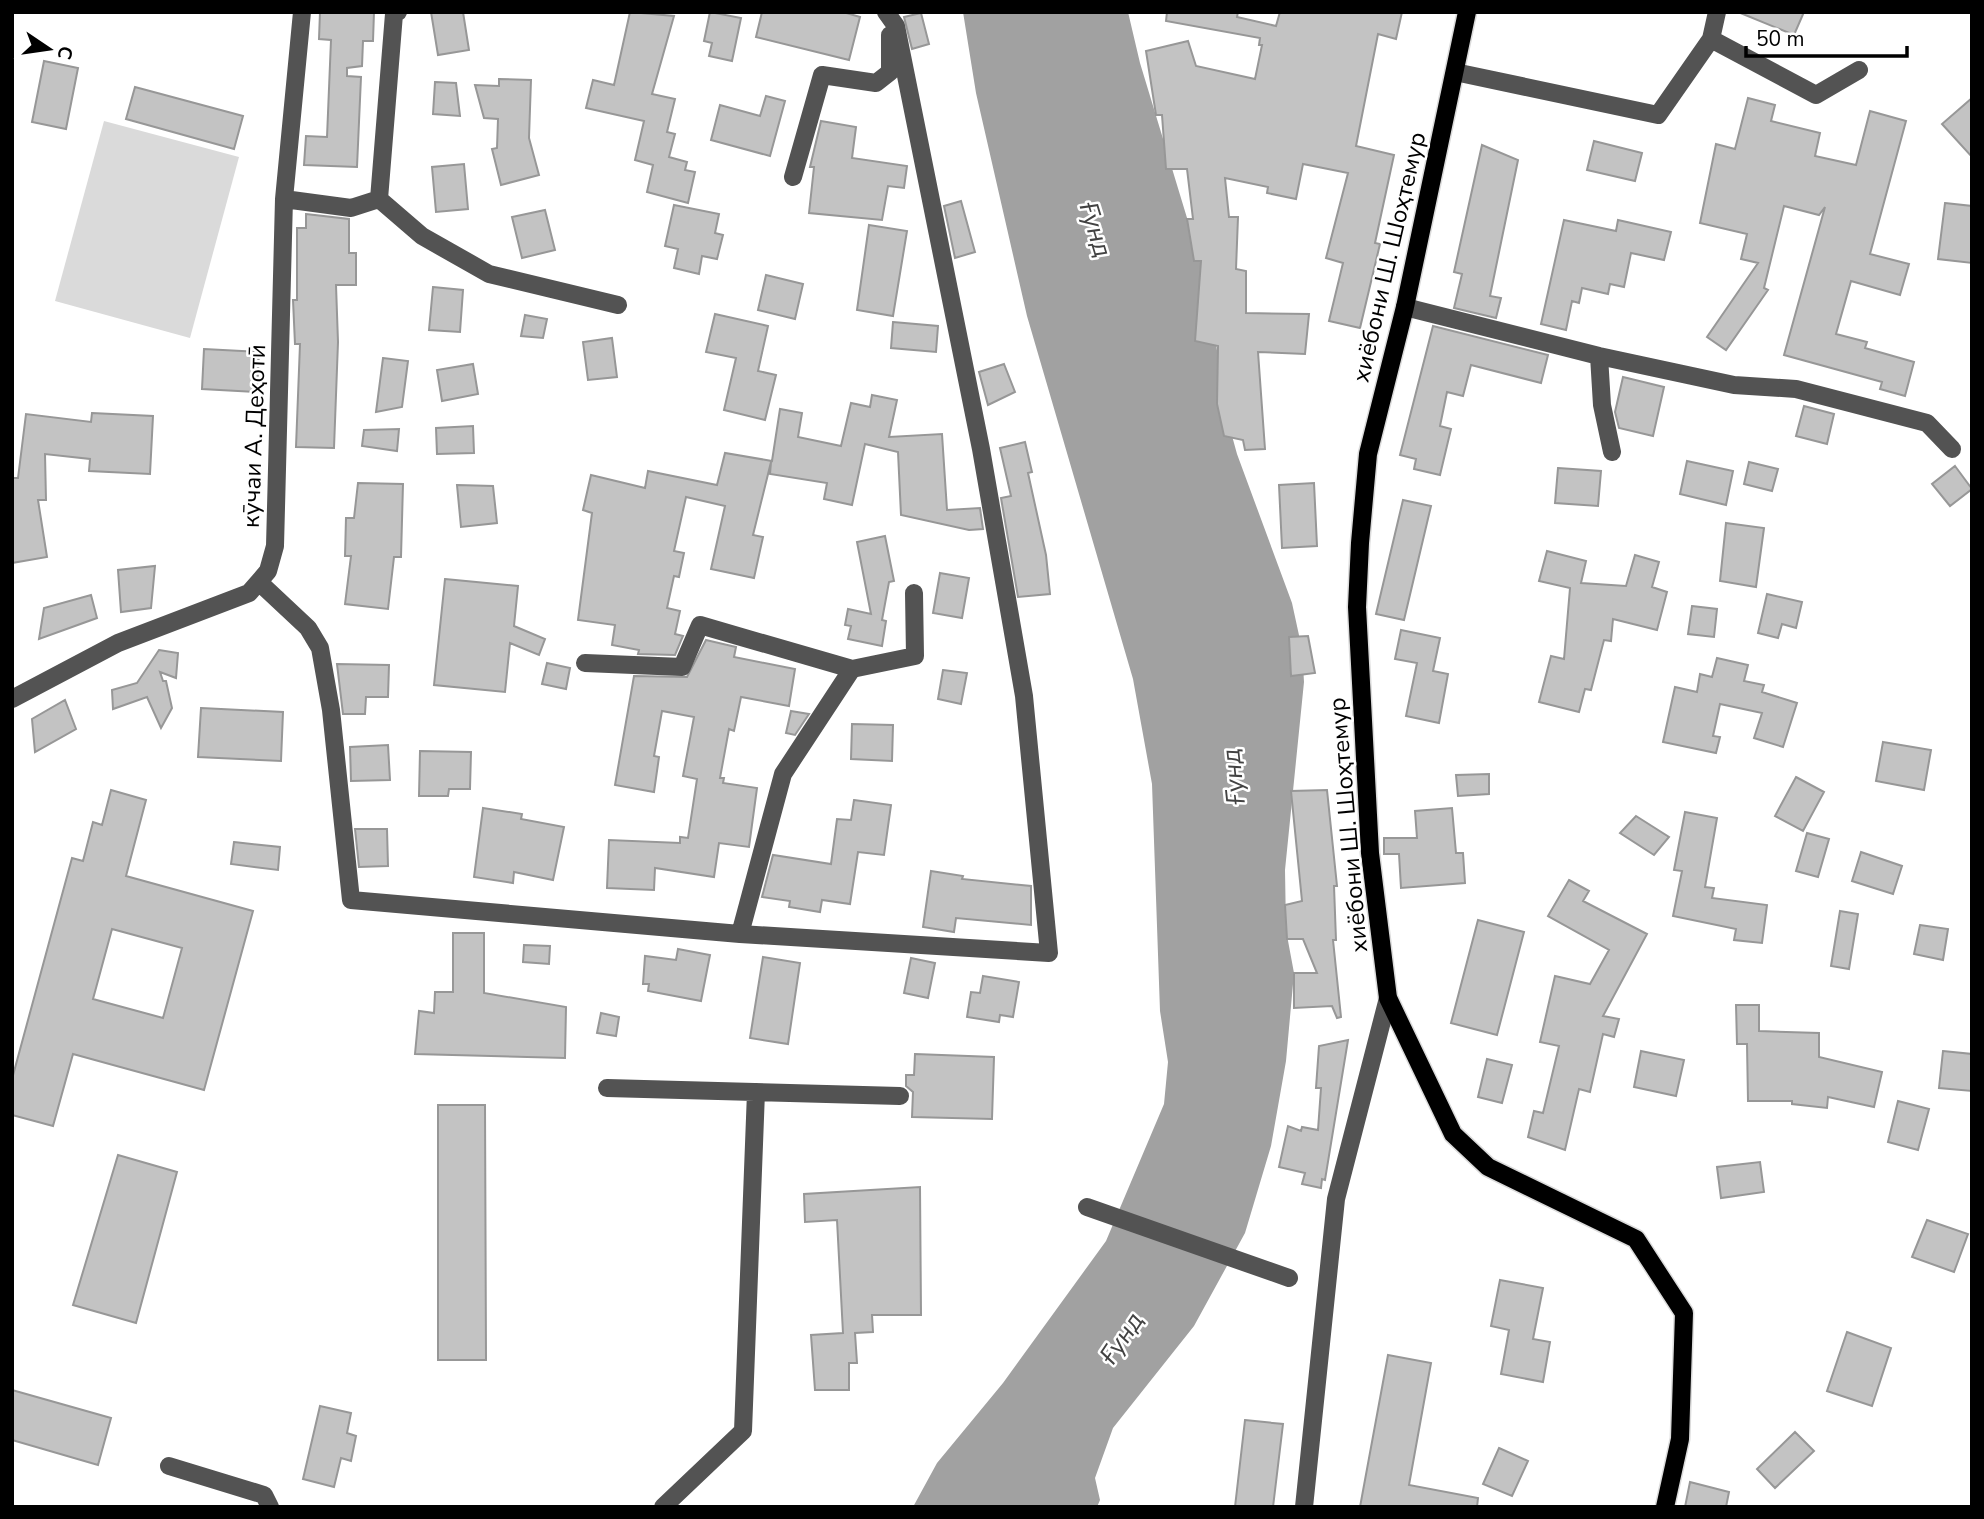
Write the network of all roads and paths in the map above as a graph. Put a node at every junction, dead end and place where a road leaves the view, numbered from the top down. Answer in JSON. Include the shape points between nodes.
{"nodes":[{"id":1,"x":302,"y":12,"type":"edge"},
{"id":2,"x":398,"y":12,"type":"edge"},
{"id":3,"x":1467,"y":12,"type":"edge"},
{"id":4,"x":1717,"y":12,"type":"edge"},
{"id":5,"x":891,"y":19,"type":"edge"},
{"id":6,"x":1711,"y":39,"type":"junction"},
{"id":7,"x":1859,"y":70,"type":"dead end"},
{"id":8,"x":1455,"y":72,"type":"junction"},
{"id":9,"x":793,"y":177,"type":"dead end"},
{"id":10,"x":284,"y":199,"type":"junction"},
{"id":11,"x":379,"y":199,"type":"junction"},
{"id":12,"x":618,"y":305,"type":"dead end"},
{"id":13,"x":1405,"y":307,"type":"junction"},
{"id":14,"x":1599,"y":356,"type":"junction"},
{"id":15,"x":1952,"y":449,"type":"dead end"},
{"id":16,"x":1612,"y":452,"type":"dead end"},
{"id":17,"x":260,"y":583,"type":"junction"},
{"id":18,"x":914,"y":593,"type":"dead end"},
{"id":19,"x":585,"y":663,"type":"dead end"},
{"id":20,"x":852,"y":669,"type":"junction"},
{"id":21,"x":12,"y":699,"type":"edge"},
{"id":22,"x":740,"y":934,"type":"junction"},
{"id":23,"x":1388,"y":998,"type":"junction"},
{"id":24,"x":607,"y":1088,"type":"dead end"},
{"id":25,"x":756,"y":1092,"type":"junction"},
{"id":26,"x":900,"y":1096,"type":"dead end"},
{"id":27,"x":1087,"y":1207,"type":"dead end"},
{"id":28,"x":1289,"y":1278,"type":"dead end"},
{"id":29,"x":169,"y":1466,"type":"dead end"},
{"id":30,"x":270,"y":1507,"type":"edge"},
{"id":31,"x":663,"y":1507,"type":"edge"},
{"id":32,"x":1304,"y":1507,"type":"edge"},
{"id":33,"x":1665,"y":1507,"type":"edge"}],
"edges":[{"from":1,"to":10,"type":"street","name":"кӯчаи А. Деҳотӣ"},
{"from":2,"to":11,"type":"street","via":[[394,14]]},
{"from":3,"to":8,"type":"main road","name":"хиёбони Ш. Шоҳтемур"},
{"from":4,"to":6,"type":"street"},
{"from":5,"to":9,"type":"street","via":[[890,72],[876,83],[822,75]]},
{"from":5,"to":22,"type":"street","via":[[981,449],[1022,683],[1049,953]]},
{"from":6,"to":7,"type":"street","via":[[1816,95]]},
{"from":6,"to":8,"type":"street","via":[[1658,115]]},
{"from":8,"to":13,"type":"main road","name":"хиёбони Ш. Шоҳтемур"},
{"from":10,"to":11,"type":"street","via":[[351,208]]},
{"from":10,"to":17,"type":"street","name":"кӯчаи А. Деҳотӣ","via":[[275,546]]},
{"from":11,"to":12,"type":"street","via":[[422,236],[489,274]]},
{"from":13,"to":14,"type":"street"},
{"from":13,"to":23,"type":"main road","name":"хиёбони Ш. Шоҳтемур","via":[[1368,454],[1357,607],[1370,853]]},
{"from":14,"to":15,"type":"street","via":[[1734,385],[1796,389],[1927,424]]},
{"from":14,"to":16,"type":"street","via":[[1602,405]]},
{"from":17,"to":21,"type":"street","via":[[249,593],[118,643]]},
{"from":17,"to":22,"type":"street","via":[[308,628],[320,648],[330,698],[351,900]]},
{"from":18,"to":20,"type":"street","via":[[915,656]]},
{"from":19,"to":20,"type":"street","via":[[682,667],[700,625]]},
{"from":20,"to":22,"type":"street","via":[[783,774]]},
{"from":23,"to":32,"type":"street","via":[[1336,1199]]},
{"from":23,"to":33,"type":"main road","name":"хиёбони Ш. Шоҳтемур","via":[[1453,1134],[1488,1167],[1636,1239],[1684,1313],[1680,1439]]},
{"from":24,"to":25,"type":"street"},
{"from":25,"to":26,"type":"street"},
{"from":25,"to":31,"type":"street","via":[[743,1431]]},
{"from":27,"to":28,"type":"street"},
{"from":29,"to":30,"type":"street","via":[[264,1495]]}]}
